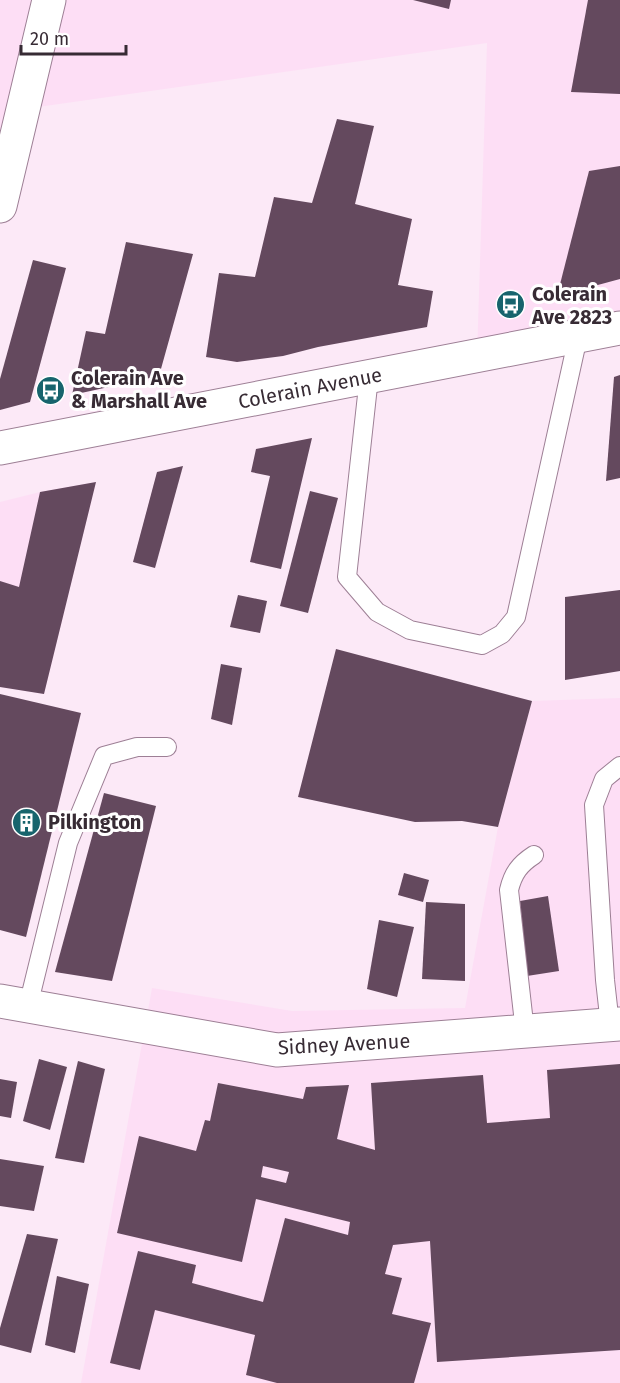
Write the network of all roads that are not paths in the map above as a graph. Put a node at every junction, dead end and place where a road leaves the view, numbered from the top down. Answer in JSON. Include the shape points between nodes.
{"nodes":[{"id":1,"x":49,"y":0,"type":"edge"},
{"id":2,"x":0,"y":206,"type":"edge"},
{"id":3,"x":620,"y":328,"type":"edge"},
{"id":4,"x":578,"y":336,"type":"junction"},
{"id":5,"x":369,"y":376,"type":"junction"},
{"id":6,"x":0,"y":448,"type":"edge"},
{"id":7,"x":167,"y":747,"type":"dead end"},
{"id":8,"x":620,"y":766,"type":"edge"},
{"id":9,"x":534,"y":855,"type":"dead end"},
{"id":10,"x":14,"y":1004,"type":"edge"},
{"id":11,"x":615,"y":1025,"type":"edge"},
{"id":12,"x":525,"y":1032,"type":"junction"}],
"edges":[{"from":1,"to":2,"type":"street"},
{"from":3,"to":4,"type":"street","name":"Colerain Avenue"},
{"from":4,"to":5,"type":"street","name":"Colerain Avenue"},
{"from":4,"to":5,"type":"lane","via":[[516,617],[502,634],[482,645],[410,630],[377,612],[347,577]]},
{"from":5,"to":6,"type":"street","name":"Colerain Avenue"},
{"from":7,"to":10,"type":"lane","via":[[137,747],[104,756],[68,843]]},
{"from":8,"to":11,"type":"lane","via":[[604,779],[594,806],[604,980]]},
{"from":9,"to":12,"type":"lane","via":[[513,875],[509,890]]},
{"from":10,"to":12,"type":"street","name":"Sidney Avenue","via":[[277,1050]]},
{"from":11,"to":12,"type":"street","name":"Sidney Avenue"}]}
